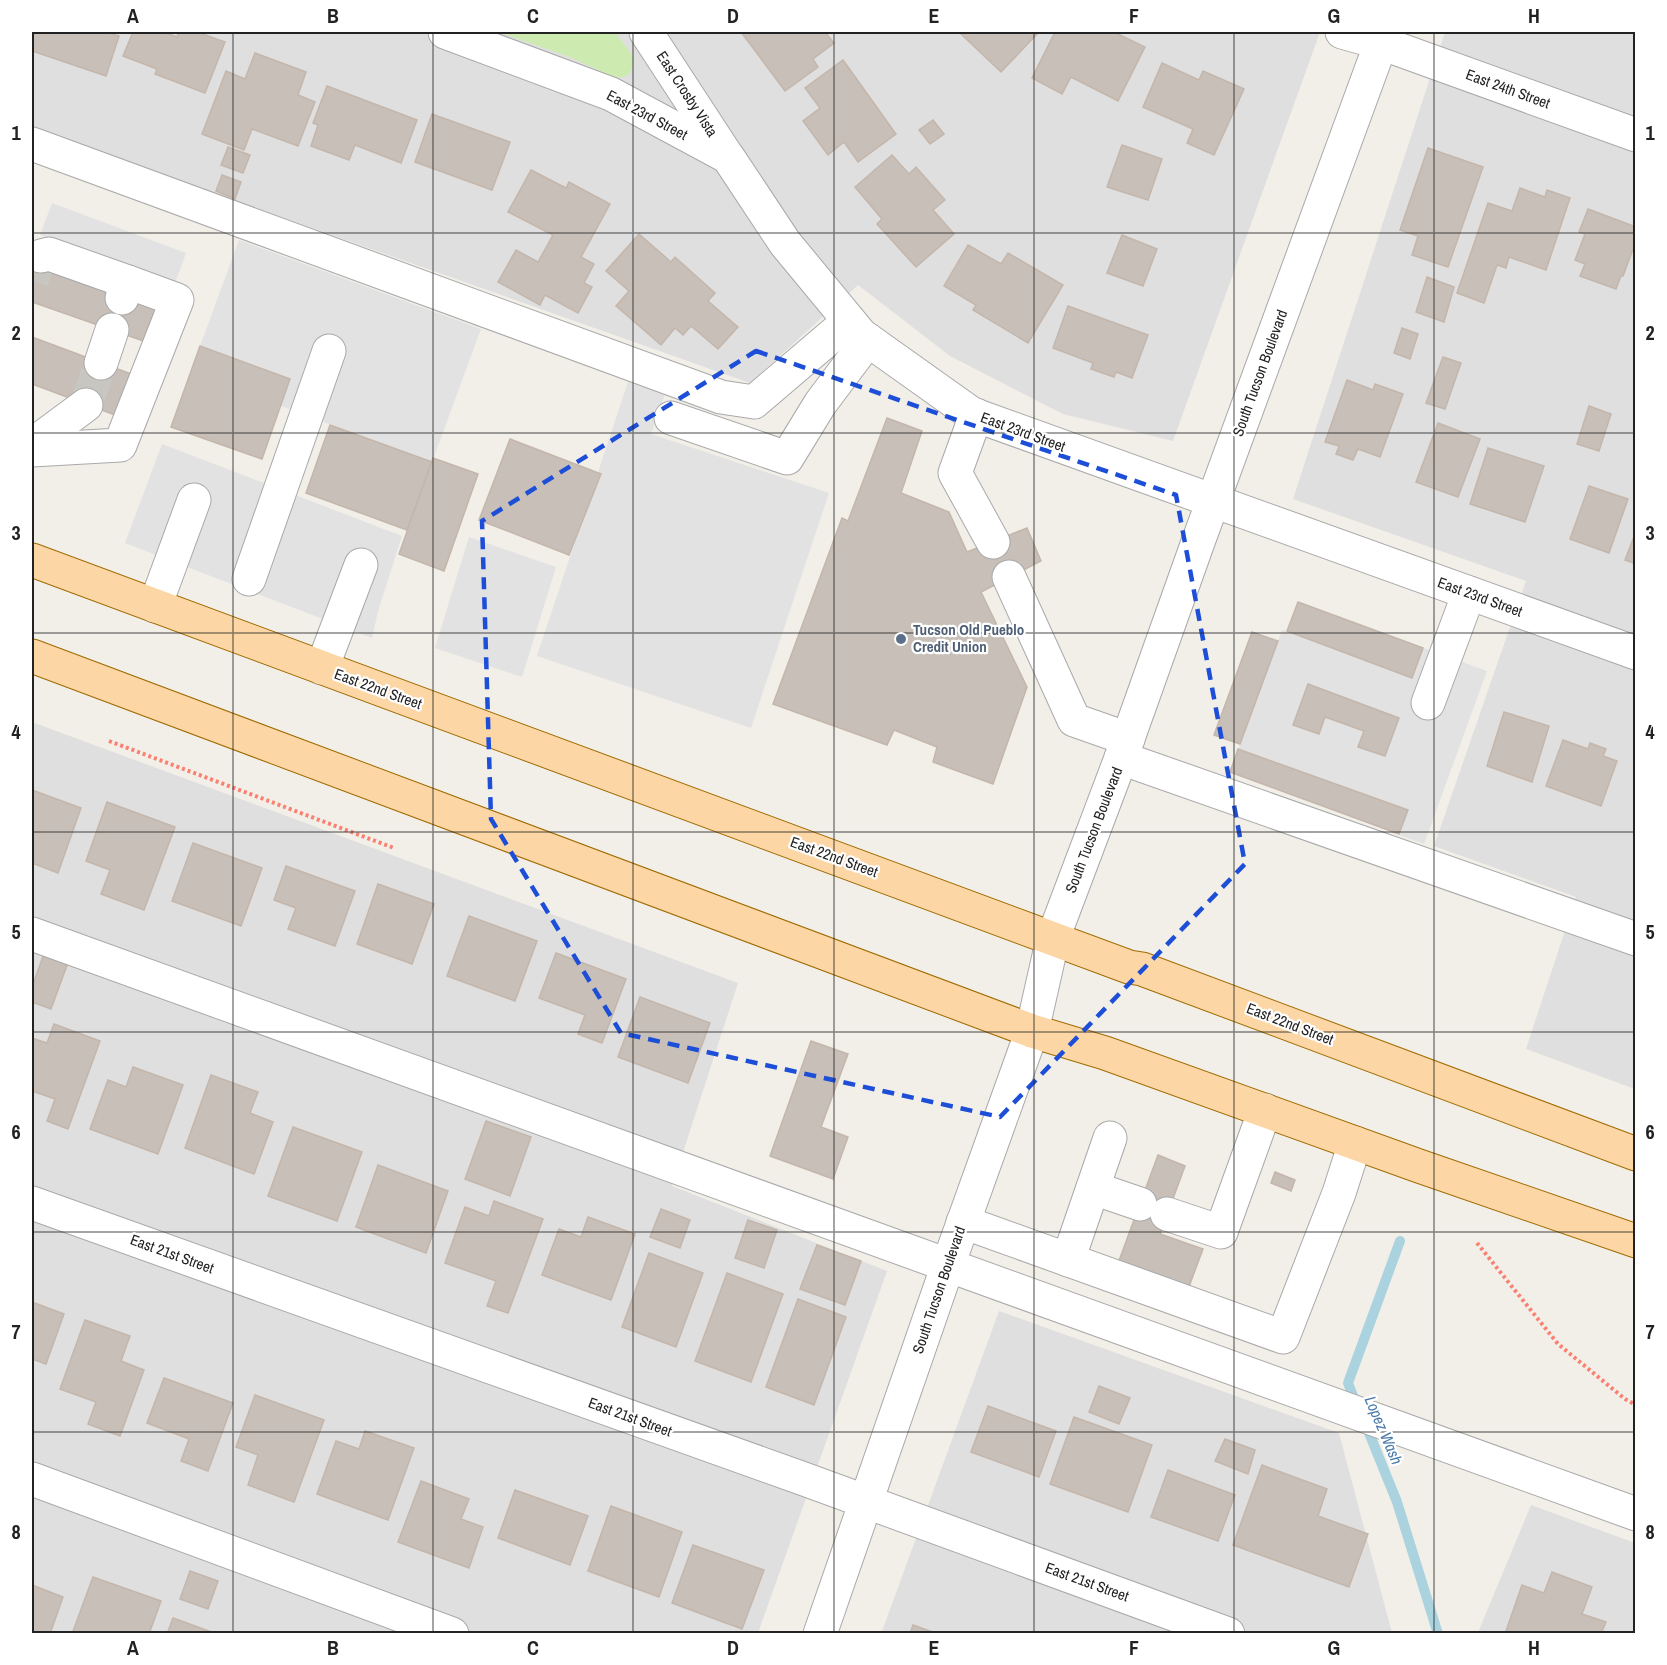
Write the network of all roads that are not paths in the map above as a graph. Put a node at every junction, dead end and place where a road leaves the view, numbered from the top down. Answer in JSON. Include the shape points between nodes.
{"nodes":[{"id":1,"x":445,"y":32,"type":"edge"},
{"id":2,"x":646,"y":32,"type":"edge"},
{"id":3,"x":1342,"y":32,"type":"edge"},
{"id":4,"x":1383,"y":37,"type":"edge"},
{"id":5,"x":1635,"y":135,"type":"edge"},
{"id":6,"x":32,"y":144,"type":"edge"},
{"id":7,"x":728,"y":158,"type":"junction"},
{"id":8,"x":36,"y":259,"type":"edge"},
{"id":9,"x":112,"y":330,"type":"dead end"},
{"id":10,"x":859,"y":330,"type":"junction"},
{"id":11,"x":328,"y":351,"type":"dead end"},
{"id":12,"x":101,"y":363,"type":"tunnel mouth"},
{"id":13,"x":86,"y":405,"type":"tunnel mouth"},
{"id":14,"x":976,"y":416,"type":"junction"},
{"id":15,"x":671,"y":418,"type":"dead end"},
{"id":16,"x":32,"y":445,"type":"edge"},
{"id":17,"x":32,"y":450,"type":"edge"},
{"id":18,"x":194,"y":500,"type":"dead end"},
{"id":19,"x":1213,"y":500,"type":"junction"},
{"id":20,"x":993,"y":542,"type":"dead end"},
{"id":21,"x":32,"y":560,"type":"edge"},
{"id":22,"x":362,"y":565,"type":"dead end"},
{"id":23,"x":1009,"y":577,"type":"dead end"},
{"id":24,"x":249,"y":579,"type":"dead end"},
{"id":25,"x":1469,"y":593,"type":"junction"},
{"id":26,"x":155,"y":606,"type":"junction"},
{"id":27,"x":1635,"y":653,"type":"edge"},
{"id":28,"x":32,"y":656,"type":"edge"},
{"id":29,"x":322,"y":668,"type":"junction"},
{"id":30,"x":1428,"y":703,"type":"dead end"},
{"id":31,"x":1124,"y":748,"type":"junction"},
{"id":32,"x":32,"y":934,"type":"edge"},
{"id":33,"x":1053,"y":938,"type":"junction"},
{"id":34,"x":1635,"y":939,"type":"edge"},
{"id":35,"x":1032,"y":1030,"type":"junction"},
{"id":36,"x":1265,"y":1110,"type":"junction"},
{"id":37,"x":1110,"y":1138,"type":"dead end"},
{"id":38,"x":1355,"y":1143,"type":"junction"},
{"id":39,"x":1635,"y":1154,"type":"edge"},
{"id":40,"x":1093,"y":1188,"type":"junction"},
{"id":41,"x":32,"y":1203,"type":"edge"},
{"id":42,"x":963,"y":1222,"type":"junction"},
{"id":43,"x":1635,"y":1241,"type":"edge"},
{"id":44,"x":1068,"y":1260,"type":"junction"},
{"id":45,"x":948,"y":1265,"type":"junction"},
{"id":46,"x":32,"y":1479,"type":"edge"},
{"id":47,"x":866,"y":1502,"type":"junction"},
{"id":48,"x":1635,"y":1514,"type":"edge"},
{"id":49,"x":452,"y":1634,"type":"edge"},
{"id":50,"x":820,"y":1634,"type":"edge"},
{"id":51,"x":1228,"y":1634,"type":"edge"}],
"edges":[{"from":1,"to":7,"type":"street","name":"East 23rd Street","via":[[611,94]]},
{"from":2,"to":7,"type":"street","name":"East Crosby Vista"},
{"from":3,"to":4,"type":"street","name":"East 24th Street"},
{"from":4,"to":5,"type":"street","name":"East 24th Street"},
{"from":4,"to":19,"type":"street","name":"South Tucson Boulevard"},
{"from":6,"to":10,"type":"street","via":[[722,398],[754,402]]},
{"from":7,"to":10,"type":"street","name":"East 23rd Street","via":[[785,243]]},
{"from":8,"to":17,"type":"street","via":[[49,254],[125,290],[177,300],[120,445]]},
{"from":9,"to":12,"type":"street"},
{"from":10,"to":14,"type":"street","name":"East 23rd Street"},
{"from":10,"to":15,"type":"street","via":[[788,458]]},
{"from":11,"to":24,"type":"street"},
{"from":13,"to":16,"type":"street"},
{"from":14,"to":19,"type":"street","name":"East 23rd Street"},
{"from":14,"to":20,"type":"street","via":[[955,472]]},
{"from":18,"to":26,"type":"street"},
{"from":19,"to":25,"type":"street","name":"East 23rd Street"},
{"from":19,"to":31,"type":"street","name":"South Tucson Boulevard"},
{"from":21,"to":26,"type":"main road","name":"East 22nd Street"},
{"from":22,"to":29,"type":"street"},
{"from":23,"to":31,"type":"street","via":[[1074,720]]},
{"from":25,"to":27,"type":"street","name":"East 23rd Street"},
{"from":25,"to":30,"type":"street"},
{"from":26,"to":29,"type":"main road","name":"East 22nd Street"},
{"from":28,"to":35,"type":"main road"},
{"from":29,"to":33,"type":"main road","name":"East 22nd Street"},
{"from":31,"to":33,"type":"street","name":"South Tucson Boulevard"},
{"from":31,"to":34,"type":"street"},
{"from":32,"to":45,"type":"street"},
{"from":33,"to":35,"type":"street","name":"South Tucson Boulevard"},
{"from":33,"to":39,"type":"main road","name":"East 22nd Street"},
{"from":35,"to":36,"type":"main road"},
{"from":35,"to":42,"type":"street","name":"South Tucson Boulevard"},
{"from":36,"to":38,"type":"main road"},
{"from":36,"to":40,"type":"street","via":[[1221,1232]]},
{"from":37,"to":40,"type":"street"},
{"from":38,"to":43,"type":"main road"},
{"from":38,"to":44,"type":"street","via":[[1283,1337]]},
{"from":40,"to":44,"type":"street"},
{"from":41,"to":47,"type":"street","name":"East 21st Street"},
{"from":42,"to":44,"type":"street"},
{"from":42,"to":45,"type":"street","name":"South Tucson Boulevard"},
{"from":45,"to":47,"type":"street","name":"South Tucson Boulevard"},
{"from":45,"to":48,"type":"street"},
{"from":46,"to":49,"type":"street"},
{"from":47,"to":50,"type":"street","name":"South Tucson Boulevard"},
{"from":47,"to":51,"type":"street","name":"East 21st Street"}]}
